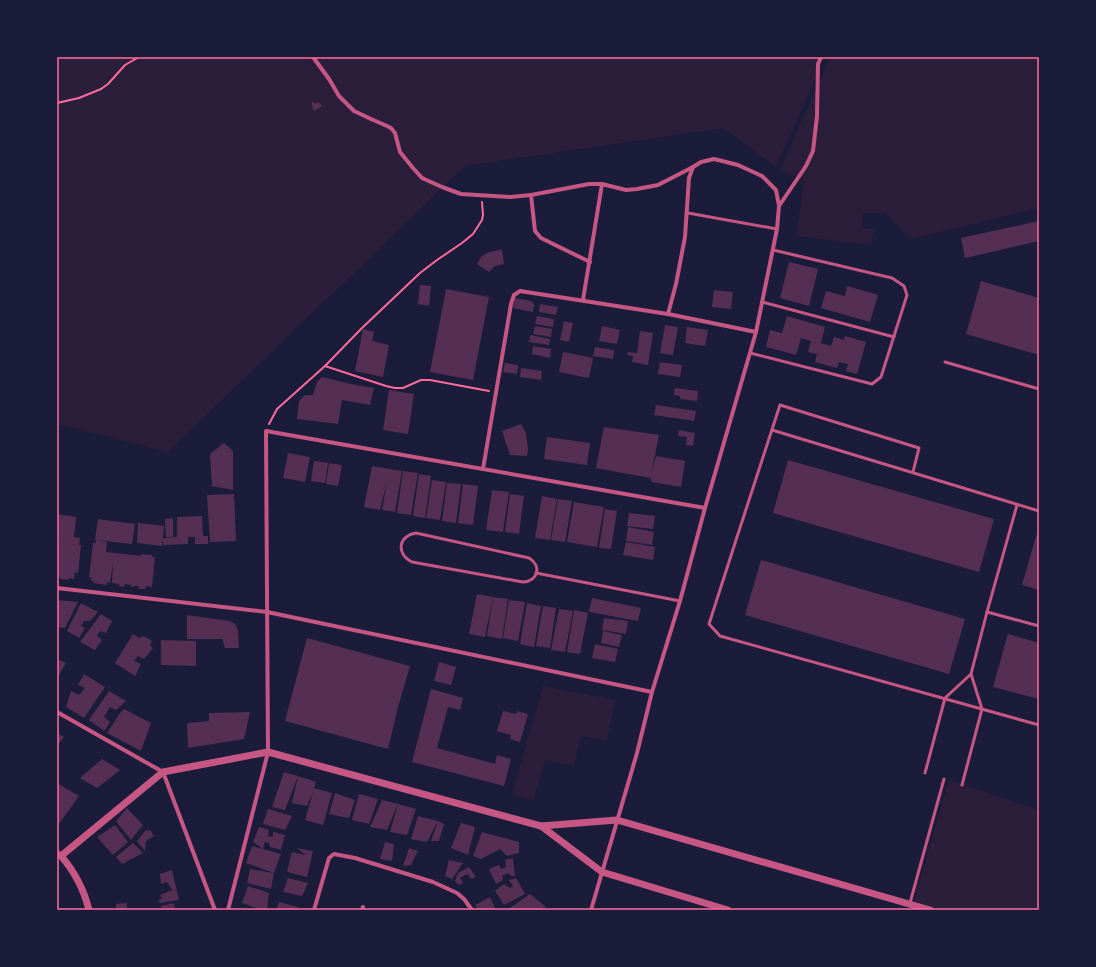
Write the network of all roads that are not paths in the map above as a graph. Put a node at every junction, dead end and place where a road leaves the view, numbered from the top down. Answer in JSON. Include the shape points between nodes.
{"nodes":[{"id":1,"x":313,"y":57,"type":"edge"},
{"id":2,"x":820,"y":57,"type":"edge"},
{"id":3,"x":693,"y":167,"type":"junction"},
{"id":4,"x":602,"y":184,"type":"junction"},
{"id":5,"x":531,"y":195,"type":"junction"},
{"id":6,"x":779,"y":206,"type":"junction"},
{"id":7,"x":688,"y":213,"type":"junction"},
{"id":8,"x":777,"y":229,"type":"junction"},
{"id":9,"x":773,"y":250,"type":"junction"},
{"id":10,"x":590,"y":262,"type":"junction"},
{"id":11,"x":583,"y":300,"type":"junction"},
{"id":12,"x":762,"y":302,"type":"junction"},
{"id":13,"x":668,"y":314,"type":"junction"},
{"id":14,"x":756,"y":332,"type":"junction"},
{"id":15,"x":894,"y":337,"type":"junction"},
{"id":16,"x":750,"y":353,"type":"junction"},
{"id":17,"x":944,"y":362,"type":"dead end"},
{"id":18,"x":1039,"y":389,"type":"edge"},
{"id":19,"x":772,"y":430,"type":"junction"},
{"id":20,"x":483,"y":469,"type":"junction"},
{"id":21,"x":912,"y":472,"type":"junction"},
{"id":22,"x":1017,"y":505,"type":"junction"},
{"id":23,"x":705,"y":508,"type":"junction"},
{"id":24,"x":1039,"y":511,"type":"edge"},
{"id":25,"x":536,"y":573,"type":"junction"},
{"id":26,"x":57,"y":588,"type":"edge"},
{"id":27,"x":680,"y":600,"type":"junction"},
{"id":28,"x":267,"y":612,"type":"junction"},
{"id":29,"x":987,"y":612,"type":"junction"},
{"id":30,"x":1039,"y":626,"type":"edge"},
{"id":31,"x":971,"y":674,"type":"junction"},
{"id":32,"x":652,"y":692,"type":"junction"},
{"id":33,"x":945,"y":698,"type":"junction"},
{"id":34,"x":982,"y":709,"type":"junction"},
{"id":35,"x":57,"y":712,"type":"edge"},
{"id":36,"x":1039,"y":724,"type":"edge"},
{"id":37,"x":268,"y":752,"type":"junction"},
{"id":38,"x":163,"y":772,"type":"junction"},
{"id":39,"x":925,"y":773,"type":"dead end"},
{"id":40,"x":944,"y":780,"type":"dead end"},
{"id":41,"x":962,"y":784,"type":"dead end"},
{"id":42,"x":618,"y":820,"type":"junction"},
{"id":43,"x":541,"y":826,"type":"junction"},
{"id":44,"x":59,"y":854,"type":"edge"},
{"id":45,"x":602,"y":872,"type":"junction"},
{"id":46,"x":909,"y":904,"type":"junction"},
{"id":47,"x":89,"y":910,"type":"edge"},
{"id":48,"x":215,"y":910,"type":"edge"},
{"id":49,"x":228,"y":910,"type":"edge"},
{"id":50,"x":314,"y":910,"type":"edge"},
{"id":51,"x":472,"y":910,"type":"edge"},
{"id":52,"x":591,"y":910,"type":"edge"},
{"id":53,"x":728,"y":910,"type":"edge"},
{"id":54,"x":930,"y":910,"type":"edge"}],
"edges":[{"from":1,"to":5,"type":"street","via":[[340,96],[354,110],[391,128],[400,152],[422,178],[462,194],[510,197]]},
{"from":2,"to":6,"type":"street","via":[[813,151]]},
{"from":3,"to":4,"type":"street","via":[[658,185],[637,189],[626,190]]},
{"from":3,"to":6,"type":"street","via":[[714,159],[738,165],[762,176],[776,190]]},
{"from":3,"to":7,"type":"street","via":[[689,178]]},
{"from":4,"to":5,"type":"street"},
{"from":4,"to":10,"type":"street"},
{"from":5,"to":10,"type":"street","via":[[536,231],[541,238]]},
{"from":6,"to":8,"type":"street"},
{"from":7,"to":8,"type":"lane"},
{"from":7,"to":13,"type":"street","via":[[681,260]]},
{"from":8,"to":9,"type":"street"},
{"from":9,"to":12,"type":"street"},
{"from":9,"to":15,"type":"lane","via":[[892,278],[904,286],[906,295]]},
{"from":10,"to":11,"type":"street"},
{"from":11,"to":13,"type":"street"},
{"from":11,"to":20,"type":"street","via":[[520,291],[514,294]]},
{"from":12,"to":14,"type":"street"},
{"from":12,"to":15,"type":"lane"},
{"from":13,"to":14,"type":"street"},
{"from":14,"to":16,"type":"street"},
{"from":15,"to":16,"type":"lane","via":[[881,377],[872,384]]},
{"from":16,"to":23,"type":"street"},
{"from":17,"to":18,"type":"lane"},
{"from":19,"to":21,"type":"lane"},
{"from":19,"to":21,"type":"lane","via":[[780,405],[919,448]]},
{"from":19,"to":33,"type":"lane","via":[[709,624],[720,636]]},
{"from":20,"to":23,"type":"street"},
{"from":20,"to":28,"type":"street","via":[[266,431]]},
{"from":21,"to":22,"type":"lane"},
{"from":22,"to":24,"type":"lane"},
{"from":22,"to":29,"type":"lane"},
{"from":23,"to":27,"type":"street"},
{"from":25,"to":25,"type":"lane","via":[[537,568],[529,558],[421,534],[410,534],[401,546],[404,556],[420,563],[523,582],[532,580]]},
{"from":25,"to":27,"type":"lane"},
{"from":26,"to":28,"type":"street"},
{"from":27,"to":32,"type":"street"},
{"from":28,"to":32,"type":"street"},
{"from":28,"to":37,"type":"street"},
{"from":29,"to":30,"type":"lane"},
{"from":29,"to":31,"type":"lane"},
{"from":31,"to":33,"type":"lane"},
{"from":31,"to":34,"type":"lane"},
{"from":32,"to":42,"type":"street"},
{"from":33,"to":34,"type":"lane"},
{"from":33,"to":39,"type":"lane"},
{"from":34,"to":36,"type":"lane"},
{"from":34,"to":41,"type":"lane"},
{"from":35,"to":38,"type":"street"},
{"from":37,"to":38,"type":"street"},
{"from":37,"to":43,"type":"street"},
{"from":37,"to":49,"type":"street"},
{"from":38,"to":44,"type":"street"},
{"from":38,"to":48,"type":"street"},
{"from":40,"to":46,"type":"lane"},
{"from":42,"to":43,"type":"street"},
{"from":42,"to":45,"type":"street"},
{"from":42,"to":46,"type":"street"},
{"from":43,"to":45,"type":"street"},
{"from":44,"to":47,"type":"street","via":[[79,880]]},
{"from":45,"to":52,"type":"street"},
{"from":45,"to":53,"type":"street"},
{"from":46,"to":54,"type":"street"},
{"from":50,"to":51,"type":"street","via":[[329,858],[334,854],[433,882],[457,893]]}]}
